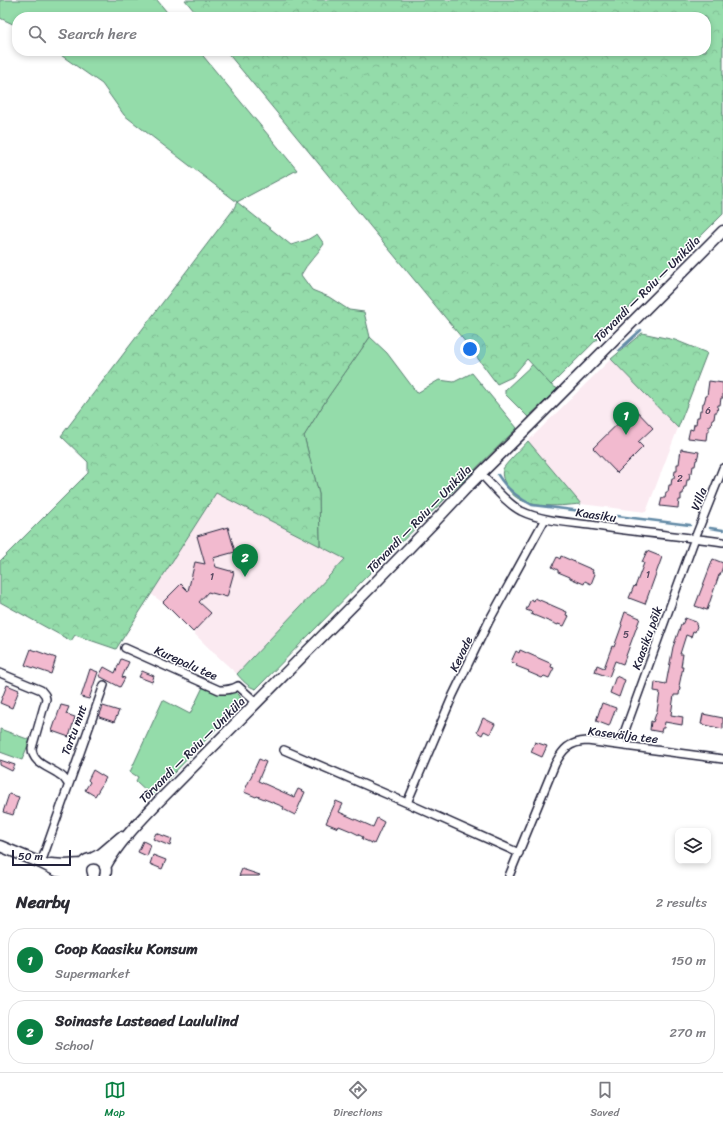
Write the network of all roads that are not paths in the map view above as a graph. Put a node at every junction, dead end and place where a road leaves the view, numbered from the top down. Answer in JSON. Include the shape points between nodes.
{"nodes":[{"id":1,"x":723,"y":231,"type":"edge"},
{"id":2,"x":723,"y":468,"type":"edge"},
{"id":3,"x":481,"y":474,"type":"junction"},
{"id":4,"x":545,"y":519,"type":"junction"},
{"id":5,"x":695,"y":538,"type":"junction"},
{"id":6,"x":723,"y":542,"type":"edge"},
{"id":7,"x":125,"y":648,"type":"dead end"},
{"id":8,"x":0,"y":673,"type":"edge"},
{"id":9,"x":104,"y":685,"type":"dead end"},
{"id":10,"x":257,"y":703,"type":"junction"},
{"id":11,"x":620,"y":744,"type":"junction"},
{"id":12,"x":284,"y":750,"type":"dead end"},
{"id":13,"x":723,"y":760,"type":"edge"},
{"id":14,"x":68,"y":784,"type":"junction"},
{"id":15,"x":407,"y":803,"type":"junction"},
{"id":16,"x":135,"y":826,"type":"junction"},
{"id":17,"x":0,"y":846,"type":"edge"},
{"id":18,"x":519,"y":853,"type":"junction"},
{"id":19,"x":93,"y":858,"type":"junction"},
{"id":20,"x":41,"y":863,"type":"junction"},
{"id":21,"x":82,"y":864,"type":"junction"},
{"id":22,"x":105,"y":873,"type":"edge"},
{"id":23,"x":81,"y":876,"type":"edge"},
{"id":24,"x":509,"y":876,"type":"edge"}],
"edges":[{"from":1,"to":3,"type":"street","name":"Tõrvandi — Roiu — Uniküla"},
{"from":2,"to":5,"type":"street","name":"Villa"},
{"from":3,"to":4,"type":"street","name":"Kaasiku","via":[[504,498],[520,510]]},
{"from":3,"to":10,"type":"street","name":"Tõrvandi — Roiu — Uniküla"},
{"from":4,"to":5,"type":"street","name":"Kaasiku"},
{"from":4,"to":15,"type":"street","name":"Kevade","via":[[489,621],[453,695]]},
{"from":5,"to":6,"type":"street","name":"Kaasiku"},
{"from":5,"to":11,"type":"street","name":"Kaasiku põik"},
{"from":7,"to":10,"type":"street","name":"Kurepalu tee","via":[[219,690],[238,686]]},
{"from":8,"to":14,"type":"street","via":[[38,689],[45,695],[32,748],[33,756],[36,761],[62,775]]},
{"from":9,"to":14,"type":"street","name":"Tartu mnt"},
{"from":10,"to":16,"type":"street","name":"Tõrvandi — Roiu — Uniküla"},
{"from":11,"to":13,"type":"street","name":"Kasevälja tee"},
{"from":11,"to":18,"type":"street","name":"Kasevälja tee","via":[[587,740],[564,749],[555,764]]},
{"from":12,"to":15,"type":"street"},
{"from":14,"to":20,"type":"street","name":"Tartu mnt"},
{"from":15,"to":18,"type":"street"},
{"from":16,"to":19,"type":"street","name":"Tõrvandi — Roiu — Uniküla"},
{"from":16,"to":22,"type":"street","name":"Tõrvandi — Roiu — Uniküla","via":[[115,852]]},
{"from":17,"to":20,"type":"street"},
{"from":18,"to":24,"type":"street","name":"Kasevälja tee"},
{"from":19,"to":21,"type":"street","name":"Tõrvandi — Roiu — Uniküla"},
{"from":19,"to":22,"type":"street","via":[[101,861]]},
{"from":20,"to":21,"type":"street","via":[[65,866]]},
{"from":20,"to":23,"type":"street","via":[[57,871]]},
{"from":21,"to":23,"type":"street"}]}
